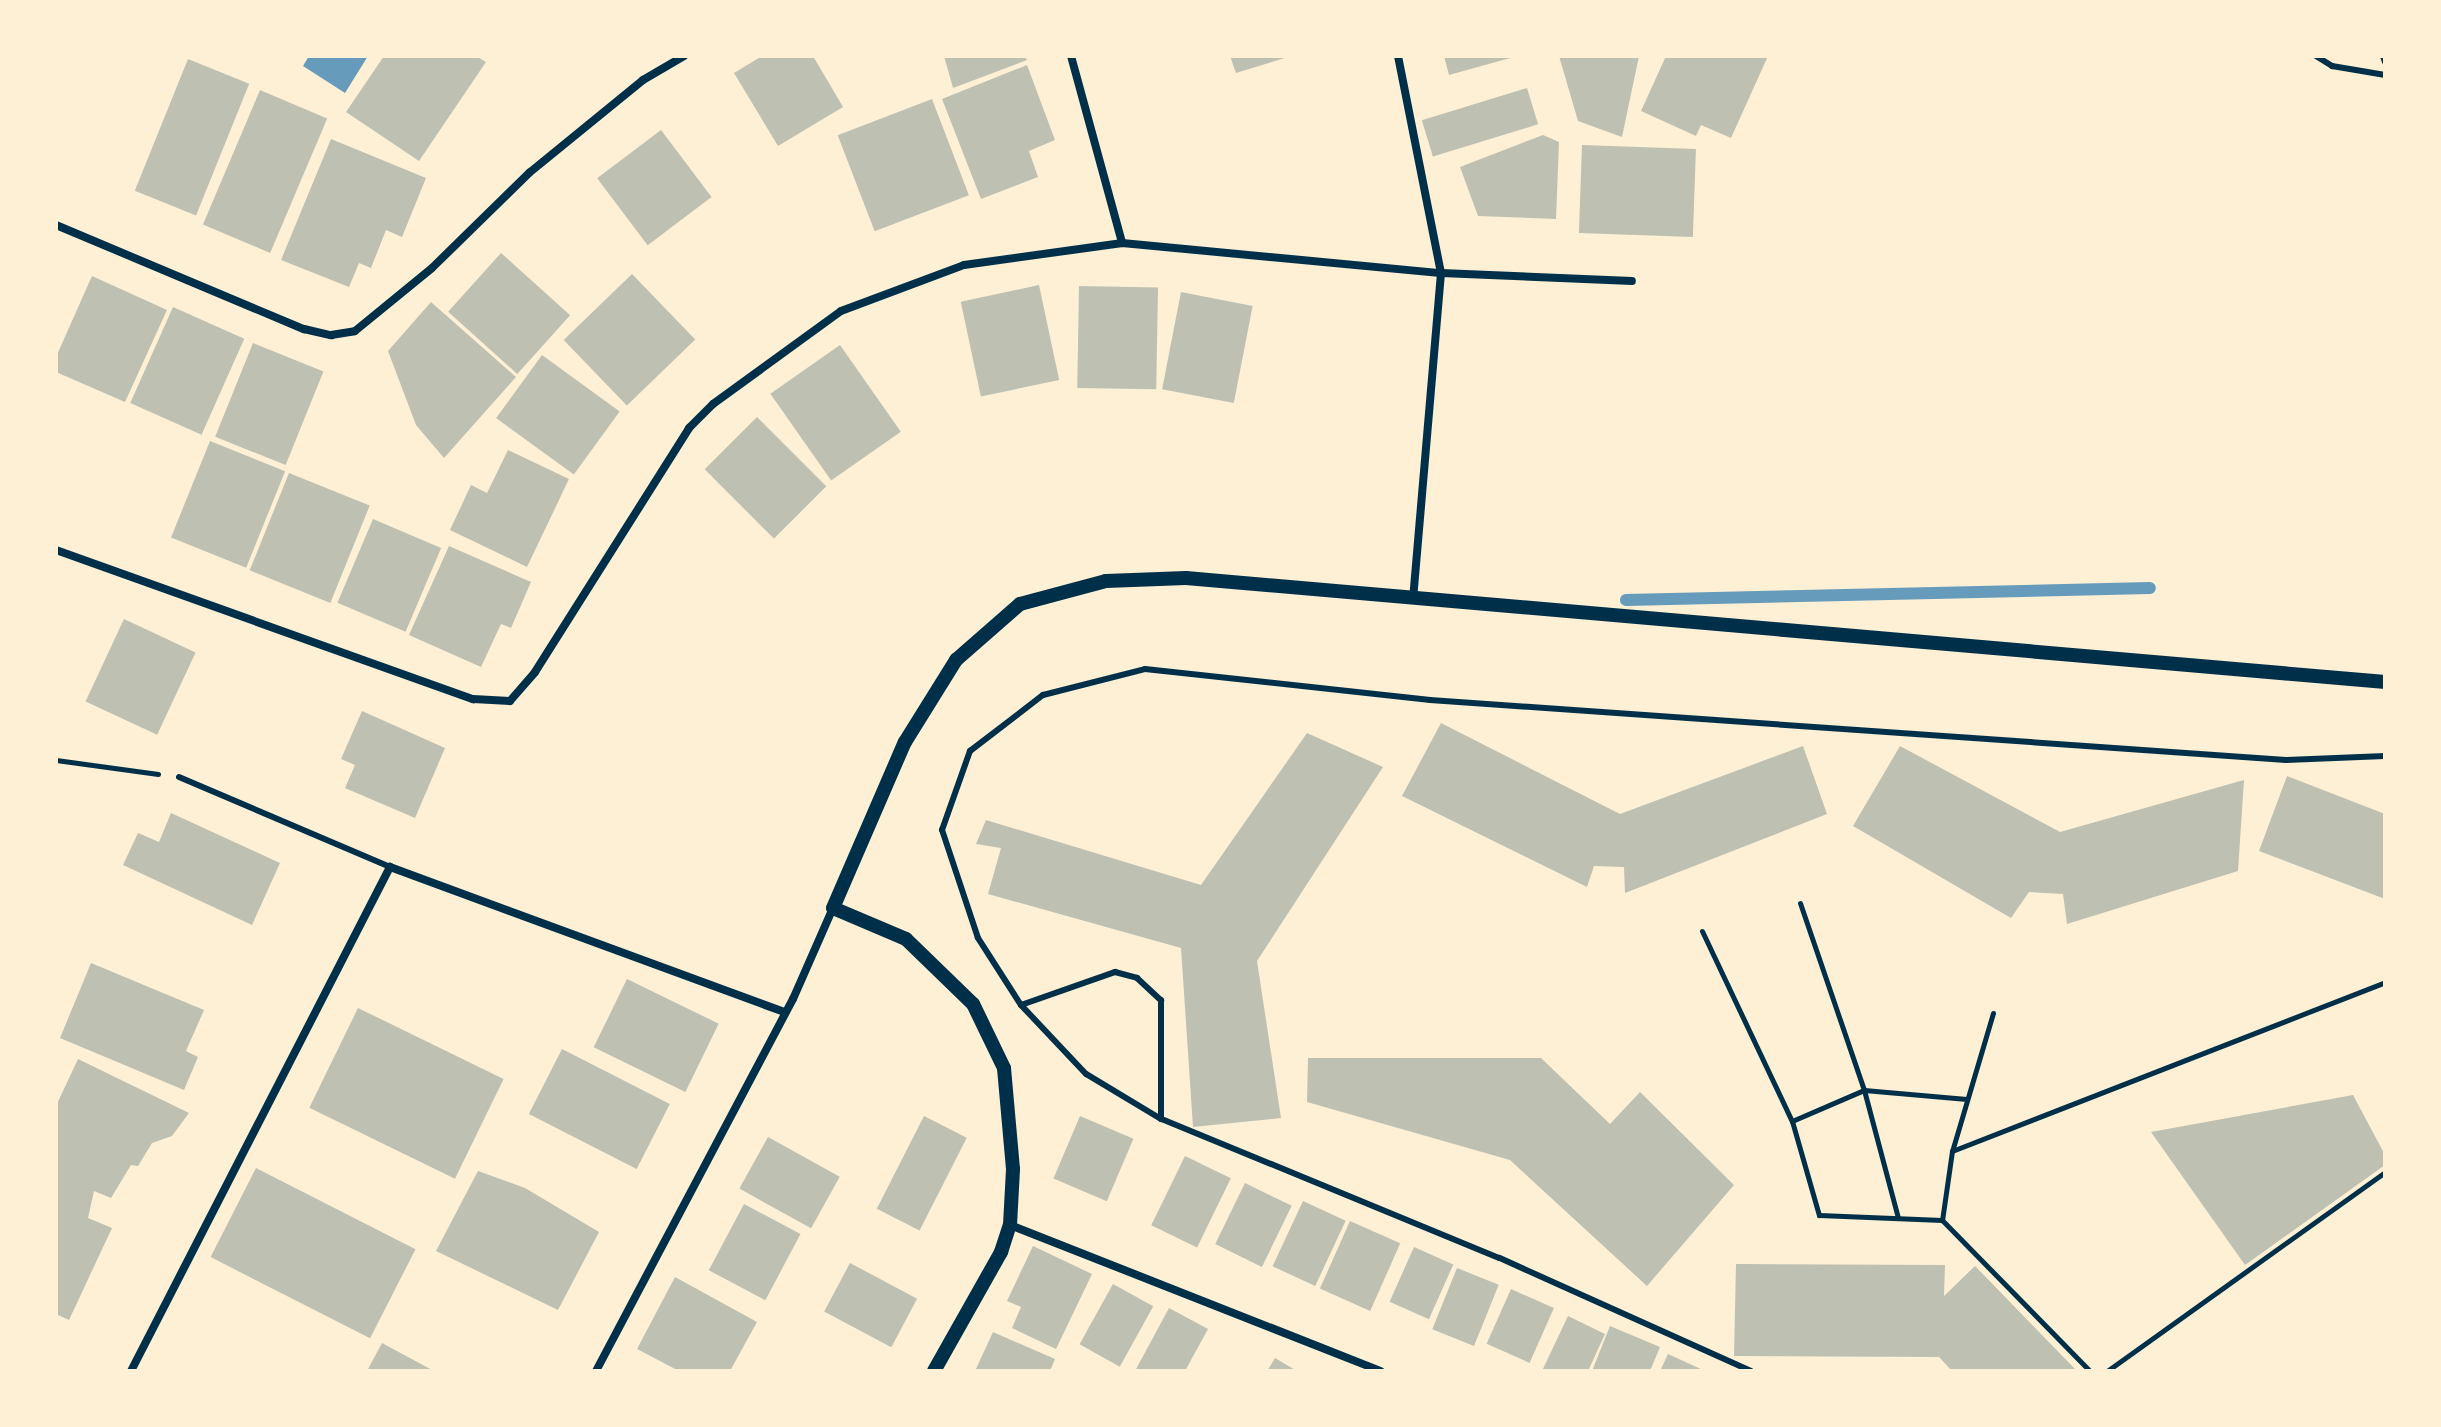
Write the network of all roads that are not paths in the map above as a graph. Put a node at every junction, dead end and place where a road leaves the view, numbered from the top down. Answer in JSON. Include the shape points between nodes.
{"nodes":[{"id":1,"x":684,"y":56,"type":"edge"},
{"id":2,"x":1071,"y":56,"type":"edge"},
{"id":3,"x":1398,"y":56,"type":"edge"},
{"id":4,"x":2316,"y":56,"type":"edge"},
{"id":5,"x":2383,"y":56,"type":"edge"},
{"id":6,"x":2385,"y":62,"type":"edge"},
{"id":7,"x":2385,"y":75,"type":"edge"},
{"id":8,"x":56,"y":225,"type":"edge"},
{"id":9,"x":1122,"y":243,"type":"junction"},
{"id":10,"x":1441,"y":273,"type":"junction"},
{"id":11,"x":1632,"y":281,"type":"dead end"},
{"id":12,"x":56,"y":550,"type":"edge"},
{"id":13,"x":1413,"y":597,"type":"junction"},
{"id":14,"x":2385,"y":682,"type":"edge"},
{"id":15,"x":2385,"y":756,"type":"edge"},
{"id":16,"x":179,"y":777,"type":"road end"},
{"id":17,"x":390,"y":867,"type":"junction"},
{"id":18,"x":833,"y":908,"type":"junction"},
{"id":19,"x":1021,"y":1005,"type":"junction"},
{"id":20,"x":785,"y":1012,"type":"junction"},
{"id":21,"x":1161,"y":1119,"type":"junction"},
{"id":22,"x":1010,"y":1225,"type":"junction"},
{"id":23,"x":131,"y":1371,"type":"edge"},
{"id":24,"x":596,"y":1371,"type":"edge"},
{"id":25,"x":934,"y":1371,"type":"edge"},
{"id":26,"x":1380,"y":1371,"type":"edge"},
{"id":27,"x":1751,"y":1371,"type":"edge"}],
"edges":[{"from":1,"to":8,"type":"street","via":[[643,80],[529,173],[432,268],[355,331],[331,335],[304,329]]},
{"from":2,"to":9,"type":"street"},
{"from":3,"to":10,"type":"street"},
{"from":4,"to":7,"type":"lane","via":[[2332,66]]},
{"from":5,"to":6,"type":"lane"},
{"from":9,"to":10,"type":"street"},
{"from":9,"to":12,"type":"street","via":[[964,265],[841,311],[713,404],[689,428],[535,672],[510,701],[473,699]]},
{"from":10,"to":11,"type":"street"},
{"from":10,"to":13,"type":"street"},
{"from":13,"to":14,"type":"street"},
{"from":13,"to":18,"type":"street","via":[[1186,578],[1106,581],[1020,604],[956,660],[905,742]]},
{"from":15,"to":19,"type":"lane","via":[[2286,760],[1430,700],[1145,669],[1043,695],[970,751],[942,830],[978,938]]},
{"from":16,"to":17,"type":"lane"},
{"from":17,"to":20,"type":"street"},
{"from":17,"to":23,"type":"street"},
{"from":18,"to":20,"type":"street"},
{"from":18,"to":22,"type":"street","via":[[906,939],[973,1004],[1004,1068],[1013,1169]]},
{"from":19,"to":21,"type":"lane","via":[[1086,1074]]},
{"from":19,"to":21,"type":"lane","via":[[1115,972],[1137,978],[1161,1000]]},
{"from":20,"to":24,"type":"street"},
{"from":21,"to":27,"type":"lane","via":[[1499,1258]]},
{"from":22,"to":25,"type":"street","via":[[1001,1252]]},
{"from":22,"to":26,"type":"street"}]}
